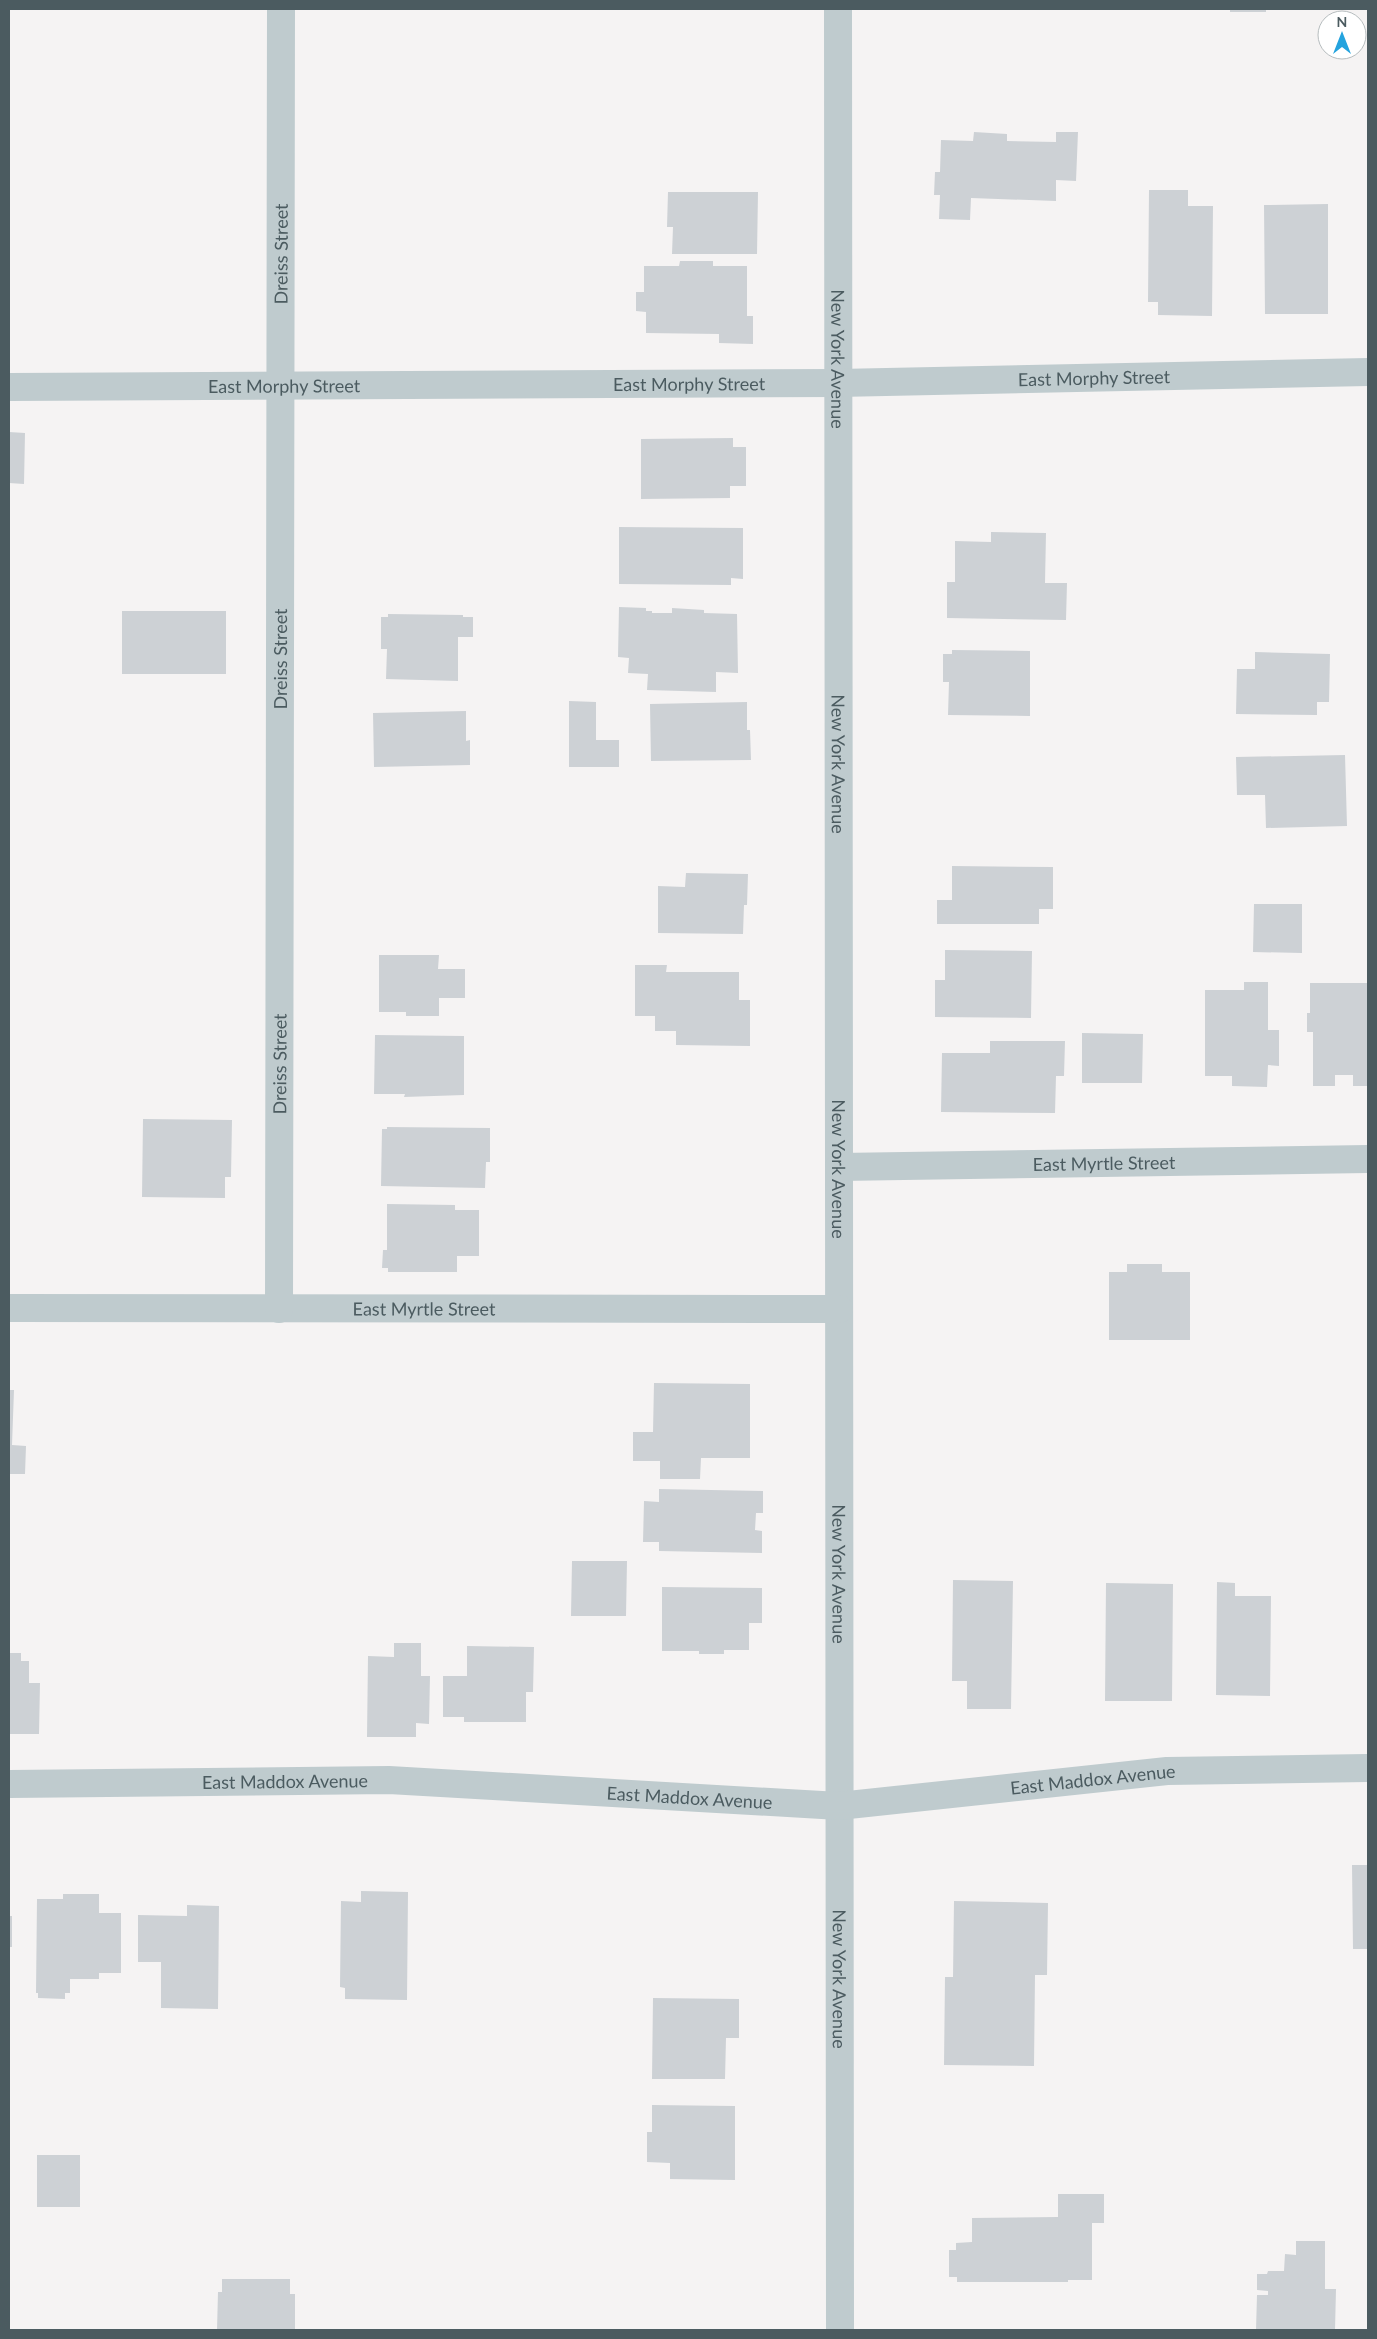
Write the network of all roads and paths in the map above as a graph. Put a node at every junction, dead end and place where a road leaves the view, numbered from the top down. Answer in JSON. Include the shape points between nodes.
{"nodes":[{"id":1,"x":281,"y":9,"type":"edge"},
{"id":2,"x":838,"y":9,"type":"edge"},
{"id":3,"x":1368,"y":372,"type":"edge"},
{"id":4,"x":838,"y":383,"type":"junction"},
{"id":5,"x":280,"y":385,"type":"junction"},
{"id":6,"x":9,"y":387,"type":"edge"},
{"id":7,"x":1368,"y":1159,"type":"edge"},
{"id":8,"x":839,"y":1167,"type":"junction"},
{"id":9,"x":9,"y":1308,"type":"edge"},
{"id":10,"x":279,"y":1309,"type":"junction"},
{"id":11,"x":839,"y":1309,"type":"junction"},
{"id":12,"x":1368,"y":1768,"type":"edge"},
{"id":13,"x":9,"y":1784,"type":"edge"},
{"id":14,"x":839,"y":1806,"type":"junction"},
{"id":15,"x":840,"y":2330,"type":"edge"}],
"edges":[{"from":1,"to":5,"type":"street","name":"Dreiss Street"},
{"from":2,"to":4,"type":"street","name":"New York Avenue"},
{"from":3,"to":4,"type":"street","name":"East Morphy Street"},
{"from":4,"to":5,"type":"street","name":"East Morphy Street"},
{"from":4,"to":8,"type":"street","name":"New York Avenue"},
{"from":5,"to":6,"type":"street","name":"East Morphy Street"},
{"from":5,"to":10,"type":"street","name":"Dreiss Street"},
{"from":7,"to":8,"type":"street","name":"East Myrtle Street"},
{"from":8,"to":11,"type":"street","name":"New York Avenue"},
{"from":9,"to":10,"type":"street","name":"East Myrtle Street"},
{"from":10,"to":11,"type":"street","name":"East Myrtle Street"},
{"from":11,"to":14,"type":"street","name":"New York Avenue"},
{"from":12,"to":14,"type":"street","name":"East Maddox Avenue","via":[[1167,1771]]},
{"from":13,"to":14,"type":"street","name":"East Maddox Avenue","via":[[389,1780]]},
{"from":14,"to":15,"type":"street","name":"New York Avenue"}]}
